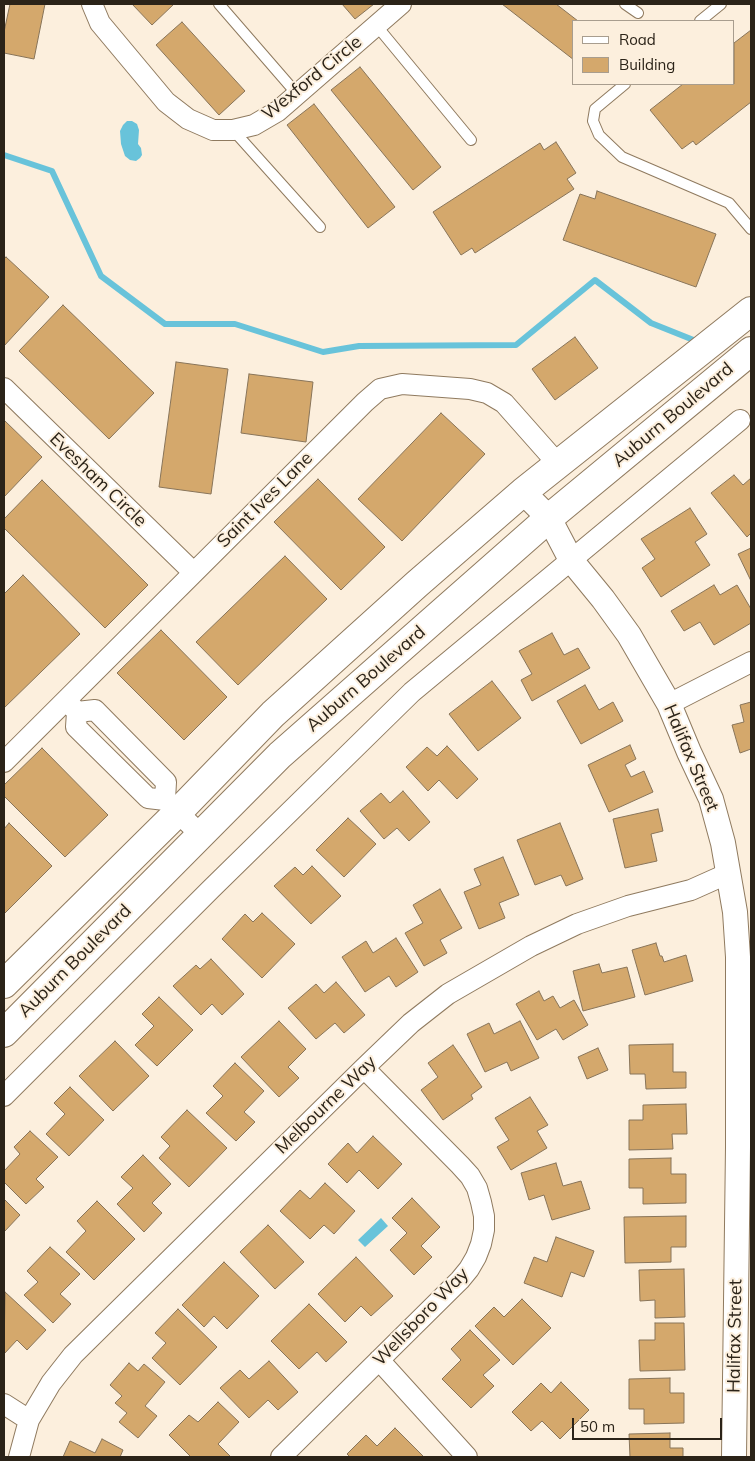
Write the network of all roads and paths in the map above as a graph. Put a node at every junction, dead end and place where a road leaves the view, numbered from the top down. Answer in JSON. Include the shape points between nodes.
{"nodes":[{"id":1,"x":92,"y":4,"type":"edge"},
{"id":2,"x":219,"y":4,"type":"edge"},
{"id":3,"x":401,"y":4,"type":"edge"},
{"id":4,"x":626,"y":4,"type":"edge"},
{"id":5,"x":721,"y":4,"type":"edge"},
{"id":6,"x":638,"y":13,"type":"dead end"},
{"id":7,"x":701,"y":20,"type":"edge"},
{"id":8,"x":376,"y":25,"type":"junction"},
{"id":9,"x":624,"y":85,"type":"edge"},
{"id":10,"x":297,"y":94,"type":"junction"},
{"id":11,"x":233,"y":130,"type":"junction"},
{"id":12,"x":471,"y":140,"type":"dead end"},
{"id":13,"x":320,"y":227,"type":"dead end"},
{"id":14,"x":751,"y":229,"type":"edge"},
{"id":15,"x":751,"y":311,"type":"edge"},
{"id":16,"x":741,"y":359,"type":"edge"},
{"id":17,"x":4,"y":388,"type":"edge"},
{"id":18,"x":740,"y":420,"type":"dead end"},
{"id":19,"x":558,"y":464,"type":"junction"},
{"id":20,"x":523,"y":492,"type":"junction"},
{"id":21,"x":549,"y":518,"type":"junction"},
{"id":22,"x":571,"y":560,"type":"junction"},
{"id":23,"x":193,"y":572,"type":"junction"},
{"id":24,"x":751,"y":662,"type":"edge"},
{"id":25,"x":669,"y":704,"type":"junction"},
{"id":26,"x":71,"y":706,"type":"junction"},
{"id":27,"x":4,"y":762,"type":"edge"},
{"id":28,"x":171,"y":806,"type":"junction"},
{"id":29,"x":201,"y":835,"type":"junction"},
{"id":30,"x":729,"y":873,"type":"junction"},
{"id":31,"x":4,"y":984,"type":"edge"},
{"id":32,"x":4,"y":1033,"type":"edge"},
{"id":33,"x":364,"y":1068,"type":"junction"},
{"id":34,"x":4,"y":1096,"type":"edge"},
{"id":35,"x":744,"y":1146,"type":"edge"},
{"id":36,"x":379,"y":1360,"type":"junction"},
{"id":37,"x":4,"y":1404,"type":"edge"},
{"id":38,"x":29,"y":1420,"type":"junction"},
{"id":39,"x":19,"y":1457,"type":"edge"},
{"id":40,"x":281,"y":1457,"type":"edge"},
{"id":41,"x":467,"y":1457,"type":"edge"},
{"id":42,"x":734,"y":1457,"type":"edge"}],
"edges":[{"from":1,"to":11,"type":"street","name":"Wexford Circle","via":[[100,23],[166,102],[188,119],[212,130]]},
{"from":2,"to":10,"type":"lane"},
{"from":3,"to":8,"type":"street","name":"Wexford Circle"},
{"from":4,"to":6,"type":"lane"},
{"from":5,"to":7,"type":"lane"},
{"from":8,"to":10,"type":"street","name":"Wexford Circle"},
{"from":8,"to":12,"type":"lane"},
{"from":9,"to":14,"type":"lane","via":[[594,109],[599,135],[622,157],[729,203]]},
{"from":10,"to":11,"type":"street","name":"Wexford Circle","via":[[278,111],[254,124]]},
{"from":11,"to":13,"type":"lane"},
{"from":15,"to":19,"type":"main road","name":"Auburn Boulevard"},
{"from":16,"to":21,"type":"main road","name":"Auburn Boulevard"},
{"from":17,"to":23,"type":"street","name":"Evesham Circle"},
{"from":18,"to":22,"type":"street"},
{"from":19,"to":20,"type":"main road","name":"Auburn Boulevard"},
{"from":19,"to":23,"type":"street","name":"Saint Ives Lane","via":[[504,404],[487,394],[402,384],[380,389]]},
{"from":20,"to":21,"type":"street","name":"Halifax Street"},
{"from":20,"to":28,"type":"main road","name":"Auburn Boulevard"},
{"from":21,"to":22,"type":"street","name":"Halifax Street"},
{"from":21,"to":29,"type":"main road","name":"Auburn Boulevard","via":[[280,755]]},
{"from":22,"to":25,"type":"street","name":"Halifax Street","via":[[629,635]]},
{"from":22,"to":34,"type":"street","via":[[412,692]]},
{"from":23,"to":26,"type":"street","name":"Saint Ives Lane"},
{"from":24,"to":25,"type":"street"},
{"from":25,"to":30,"type":"street","name":"Halifax Street","via":[[711,799]]},
{"from":26,"to":27,"type":"street","name":"Saint Ives Lane"},
{"from":26,"to":28,"type":"street","via":[[95,710],[166,782]]},
{"from":28,"to":29,"type":"street"},
{"from":28,"to":31,"type":"main road","name":"Auburn Boulevard"},
{"from":29,"to":32,"type":"main road","name":"Auburn Boulevard"},
{"from":30,"to":33,"type":"street","name":"Melbourne Way","via":[[691,890],[628,906],[577,924],[532,946],[448,994],[411,1023]]},
{"from":30,"to":35,"type":"street","name":"Halifax Street","via":[[738,957]]},
{"from":33,"to":36,"type":"street","name":"Wellsboro Way","via":[[470,1176],[482,1202],[484,1216],[481,1244],[469,1269]]},
{"from":33,"to":38,"type":"street","name":"Melbourne Way","via":[[73,1355],[51,1383]]},
{"from":35,"to":42,"type":"street","name":"Halifax Street"},
{"from":36,"to":40,"type":"street","name":"Wellsboro Way"},
{"from":36,"to":41,"type":"street"},
{"from":37,"to":38,"type":"street"},
{"from":38,"to":39,"type":"street","name":"Melbourne Way"}]}
